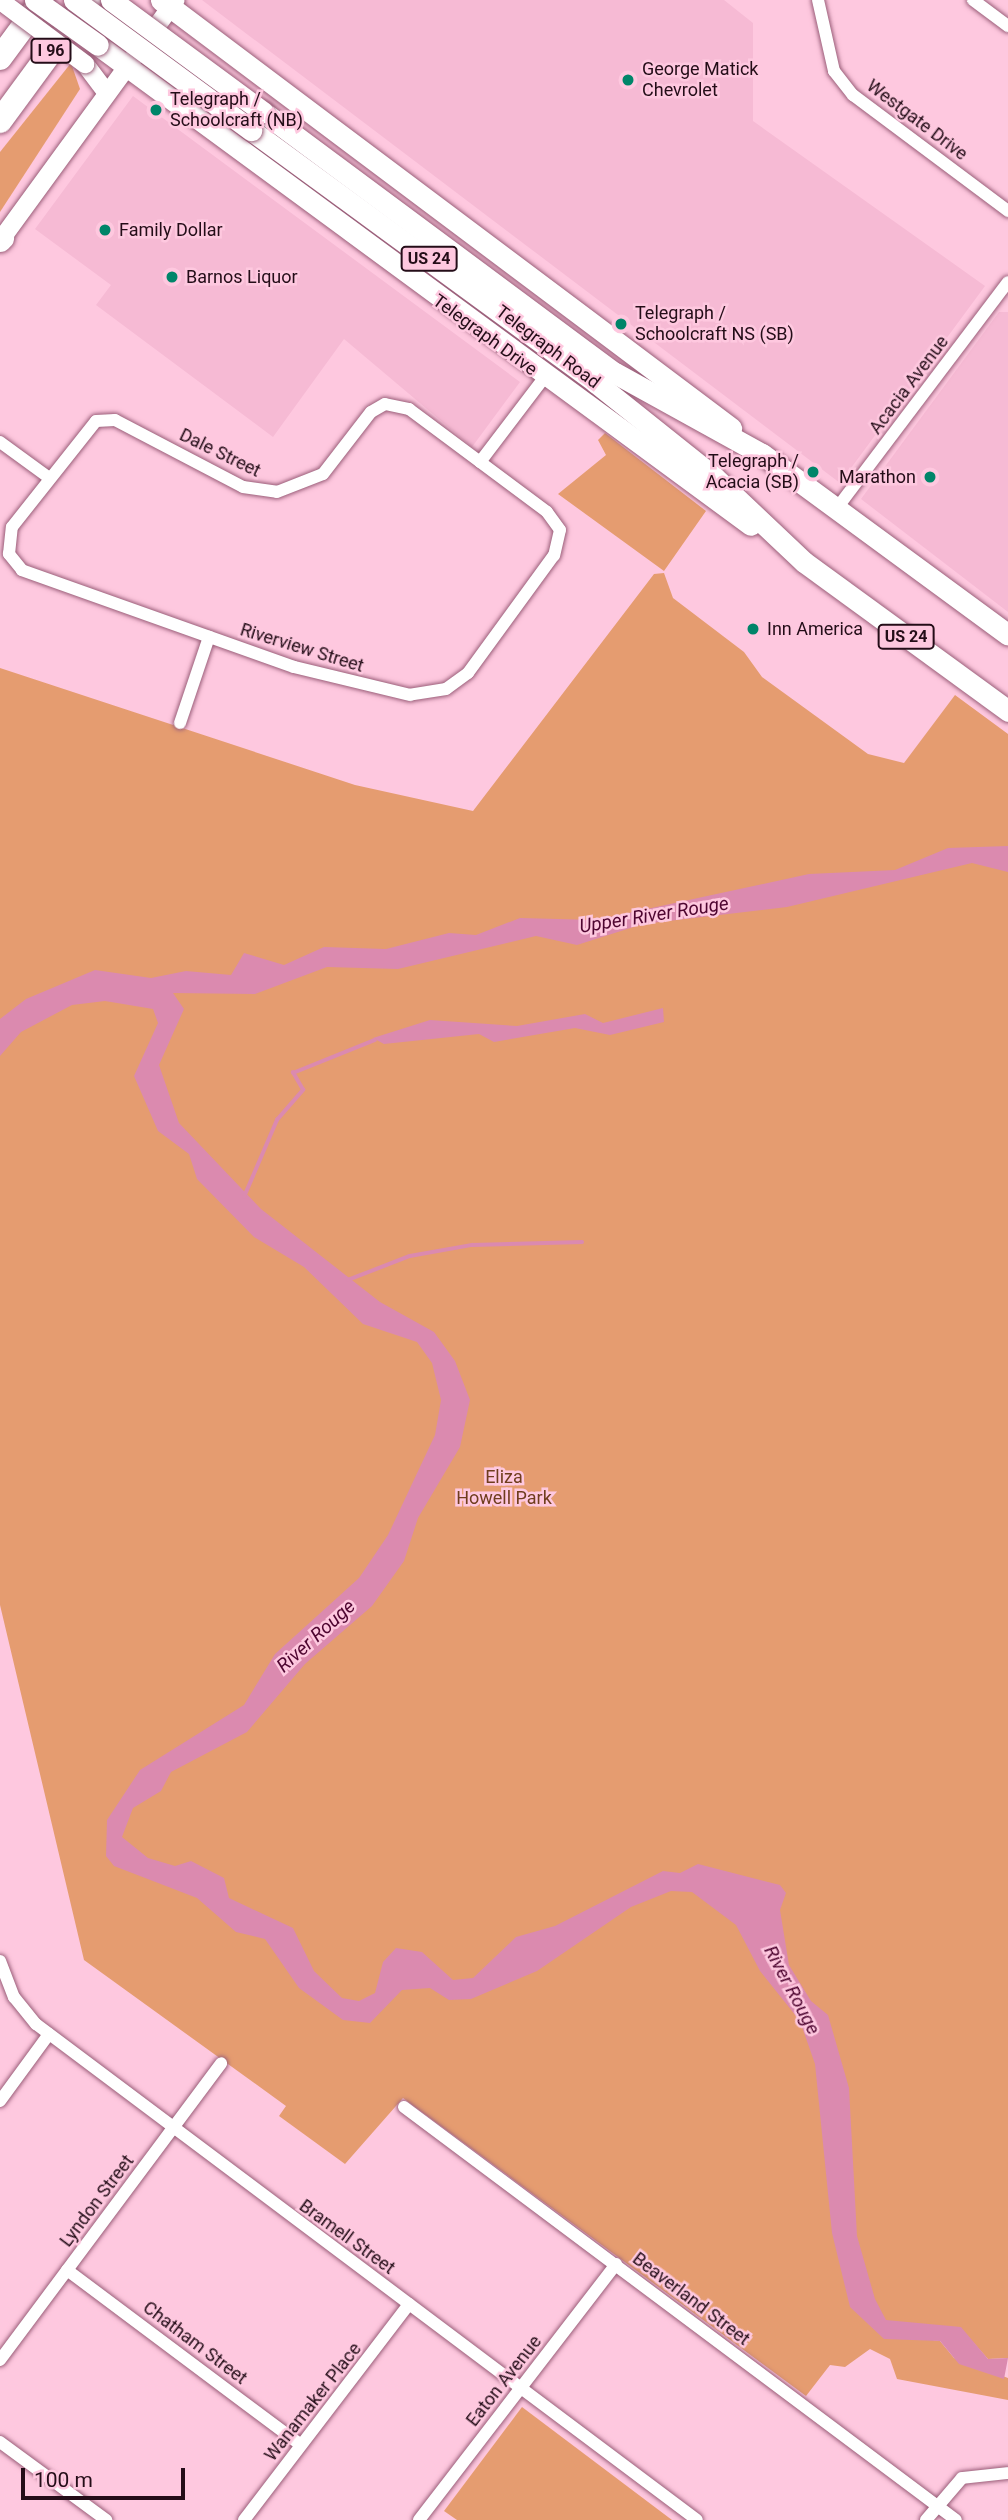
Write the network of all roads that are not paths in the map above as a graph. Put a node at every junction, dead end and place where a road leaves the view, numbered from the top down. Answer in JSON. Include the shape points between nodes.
{"nodes":[{"id":1,"x":35,"y":0,"type":"edge"},
{"id":2,"x":43,"y":0,"type":"edge"},
{"id":3,"x":74,"y":0,"type":"edge"},
{"id":4,"x":89,"y":0,"type":"edge"},
{"id":5,"x":111,"y":0,"type":"edge"},
{"id":6,"x":818,"y":0,"type":"edge"},
{"id":7,"x":973,"y":0,"type":"edge"},
{"id":8,"x":1,"y":1,"type":"edge"},
{"id":9,"x":169,"y":2,"type":"edge"},
{"id":10,"x":1008,"y":26,"type":"edge"},
{"id":11,"x":0,"y":58,"type":"edge"},
{"id":12,"x":237,"y":58,"type":"junction"},
{"id":13,"x":127,"y":67,"type":"junction"},
{"id":14,"x":107,"y":93,"type":"junction"},
{"id":15,"x":184,"y":113,"type":"junction"},
{"id":16,"x":0,"y":121,"type":"edge"},
{"id":17,"x":1008,"y":211,"type":"edge"},
{"id":18,"x":1,"y":240,"type":"edge"},
{"id":19,"x":1008,"y":282,"type":"edge"},
{"id":20,"x":1004,"y":296,"type":"edge"},
{"id":21,"x":544,"y":378,"type":"junction"},
{"id":22,"x":0,"y":442,"type":"edge"},
{"id":23,"x":762,"y":454,"type":"junction"},
{"id":24,"x":480,"y":462,"type":"junction"},
{"id":25,"x":48,"y":477,"type":"junction"},
{"id":26,"x":837,"y":508,"type":"junction"},
{"id":27,"x":804,"y":562,"type":"junction"},
{"id":28,"x":1008,"y":635,"type":"edge"},
{"id":29,"x":209,"y":637,"type":"junction"},
{"id":30,"x":1008,"y":711,"type":"edge"},
{"id":31,"x":180,"y":723,"type":"dead end"},
{"id":32,"x":0,"y":1961,"type":"edge"},
{"id":33,"x":49,"y":2034,"type":"junction"},
{"id":34,"x":221,"y":2063,"type":"dead end"},
{"id":35,"x":0,"y":2101,"type":"edge"},
{"id":36,"x":404,"y":2107,"type":"dead end"},
{"id":37,"x":172,"y":2129,"type":"junction"},
{"id":38,"x":616,"y":2264,"type":"junction"},
{"id":39,"x":67,"y":2270,"type":"junction"},
{"id":40,"x":408,"y":2304,"type":"junction"},
{"id":41,"x":0,"y":2360,"type":"edge"},
{"id":42,"x":521,"y":2387,"type":"junction"},
{"id":43,"x":0,"y":2442,"type":"edge"},
{"id":44,"x":301,"y":2445,"type":"junction"},
{"id":45,"x":1008,"y":2473,"type":"edge"},
{"id":46,"x":937,"y":2506,"type":"junction"},
{"id":47,"x":106,"y":2520,"type":"edge"},
{"id":48,"x":244,"y":2520,"type":"edge"},
{"id":49,"x":419,"y":2520,"type":"edge"},
{"id":50,"x":697,"y":2520,"type":"edge"},
{"id":51,"x":926,"y":2520,"type":"edge"},
{"id":52,"x":956,"y":2520,"type":"edge"}],
"edges":[{"from":1,"to":13,"type":"main road","name":"Telegraph Drive","bridge":true},
{"from":2,"to":11,"type":"highway","number":"I 96"},
{"from":3,"to":27,"type":"main road","name":"Telegraph Road","number":"US 24","bridge":true,"via":[[595,382],[714,477]]},
{"from":4,"to":16,"type":"highway","number":"I 96"},
{"from":5,"to":23,"type":"main road","name":"Telegraph Road","number":"US 24","bridge":true,"via":[[615,373]]},
{"from":6,"to":17,"type":"street","name":"Westgate Drive","via":[[834,71],[853,95]]},
{"from":7,"to":10,"type":"street"},
{"from":8,"to":14,"type":"main road","bridge":true,"via":[[85,64]]},
{"from":9,"to":12,"type":"main road"},
{"from":9,"to":13,"type":"main road"},
{"from":12,"to":15,"type":"main road","via":[[213,54],[191,66],[177,92]]},
{"from":12,"to":23,"type":"main road","via":[[642,356]]},
{"from":13,"to":14,"type":"main road"},
{"from":13,"to":15,"type":"main road","name":"Telegraph Drive"},
{"from":14,"to":18,"type":"main road"},
{"from":15,"to":21,"type":"main road","name":"Telegraph Drive"},
{"from":19,"to":20,"type":"street","name":"Acacia Avenue"},
{"from":20,"to":26,"type":"street","name":"Acacia Avenue"},
{"from":21,"to":24,"type":"street"},
{"from":21,"to":27,"type":"main road","name":"Telegraph Drive"},
{"from":22,"to":25,"type":"street"},
{"from":23,"to":26,"type":"main road","name":"Telegraph Road","number":"US 24"},
{"from":24,"to":25,"type":"street","name":"Dale Street","via":[[409,409],[390,404],[371,412],[323,474],[289,491],[243,487],[109,419],[86,427]]},
{"from":24,"to":29,"type":"street","name":"Riverview Street","via":[[553,517],[560,544],[458,682],[433,693],[395,692]]},
{"from":25,"to":29,"type":"street","name":"Riverview Street","via":[[8,536],[15,564]]},
{"from":26,"to":28,"type":"main road","name":"Telegraph Road","number":"US 24"},
{"from":27,"to":30,"type":"main road","name":"Telegraph Road","number":"US 24"},
{"from":29,"to":31,"type":"street"},
{"from":32,"to":33,"type":"street","name":"Bramell Street","via":[[14,1997]]},
{"from":33,"to":35,"type":"street"},
{"from":33,"to":37,"type":"street","name":"Bramell Street"},
{"from":34,"to":37,"type":"street","name":"Lyndon Street"},
{"from":36,"to":38,"type":"street","name":"Beaverland Street"},
{"from":37,"to":39,"type":"street","name":"Lyndon Street"},
{"from":37,"to":40,"type":"street","name":"Bramell Street"},
{"from":38,"to":42,"type":"street","name":"Eaton Avenue"},
{"from":38,"to":46,"type":"street","name":"Beaverland Street"},
{"from":39,"to":41,"type":"street","name":"Lyndon Street"},
{"from":39,"to":44,"type":"street","name":"Chatham Street"},
{"from":40,"to":42,"type":"street","name":"Bramell Street"},
{"from":40,"to":44,"type":"street","name":"Wanamaker Place"},
{"from":42,"to":49,"type":"street","name":"Eaton Avenue"},
{"from":42,"to":50,"type":"street","name":"Bramell Street"},
{"from":43,"to":47,"type":"street"},
{"from":44,"to":48,"type":"street","name":"Wanamaker Place"},
{"from":45,"to":46,"type":"street","via":[[962,2478]]},
{"from":46,"to":51,"type":"street"},
{"from":46,"to":52,"type":"street","name":"Beaverland Street"}]}
